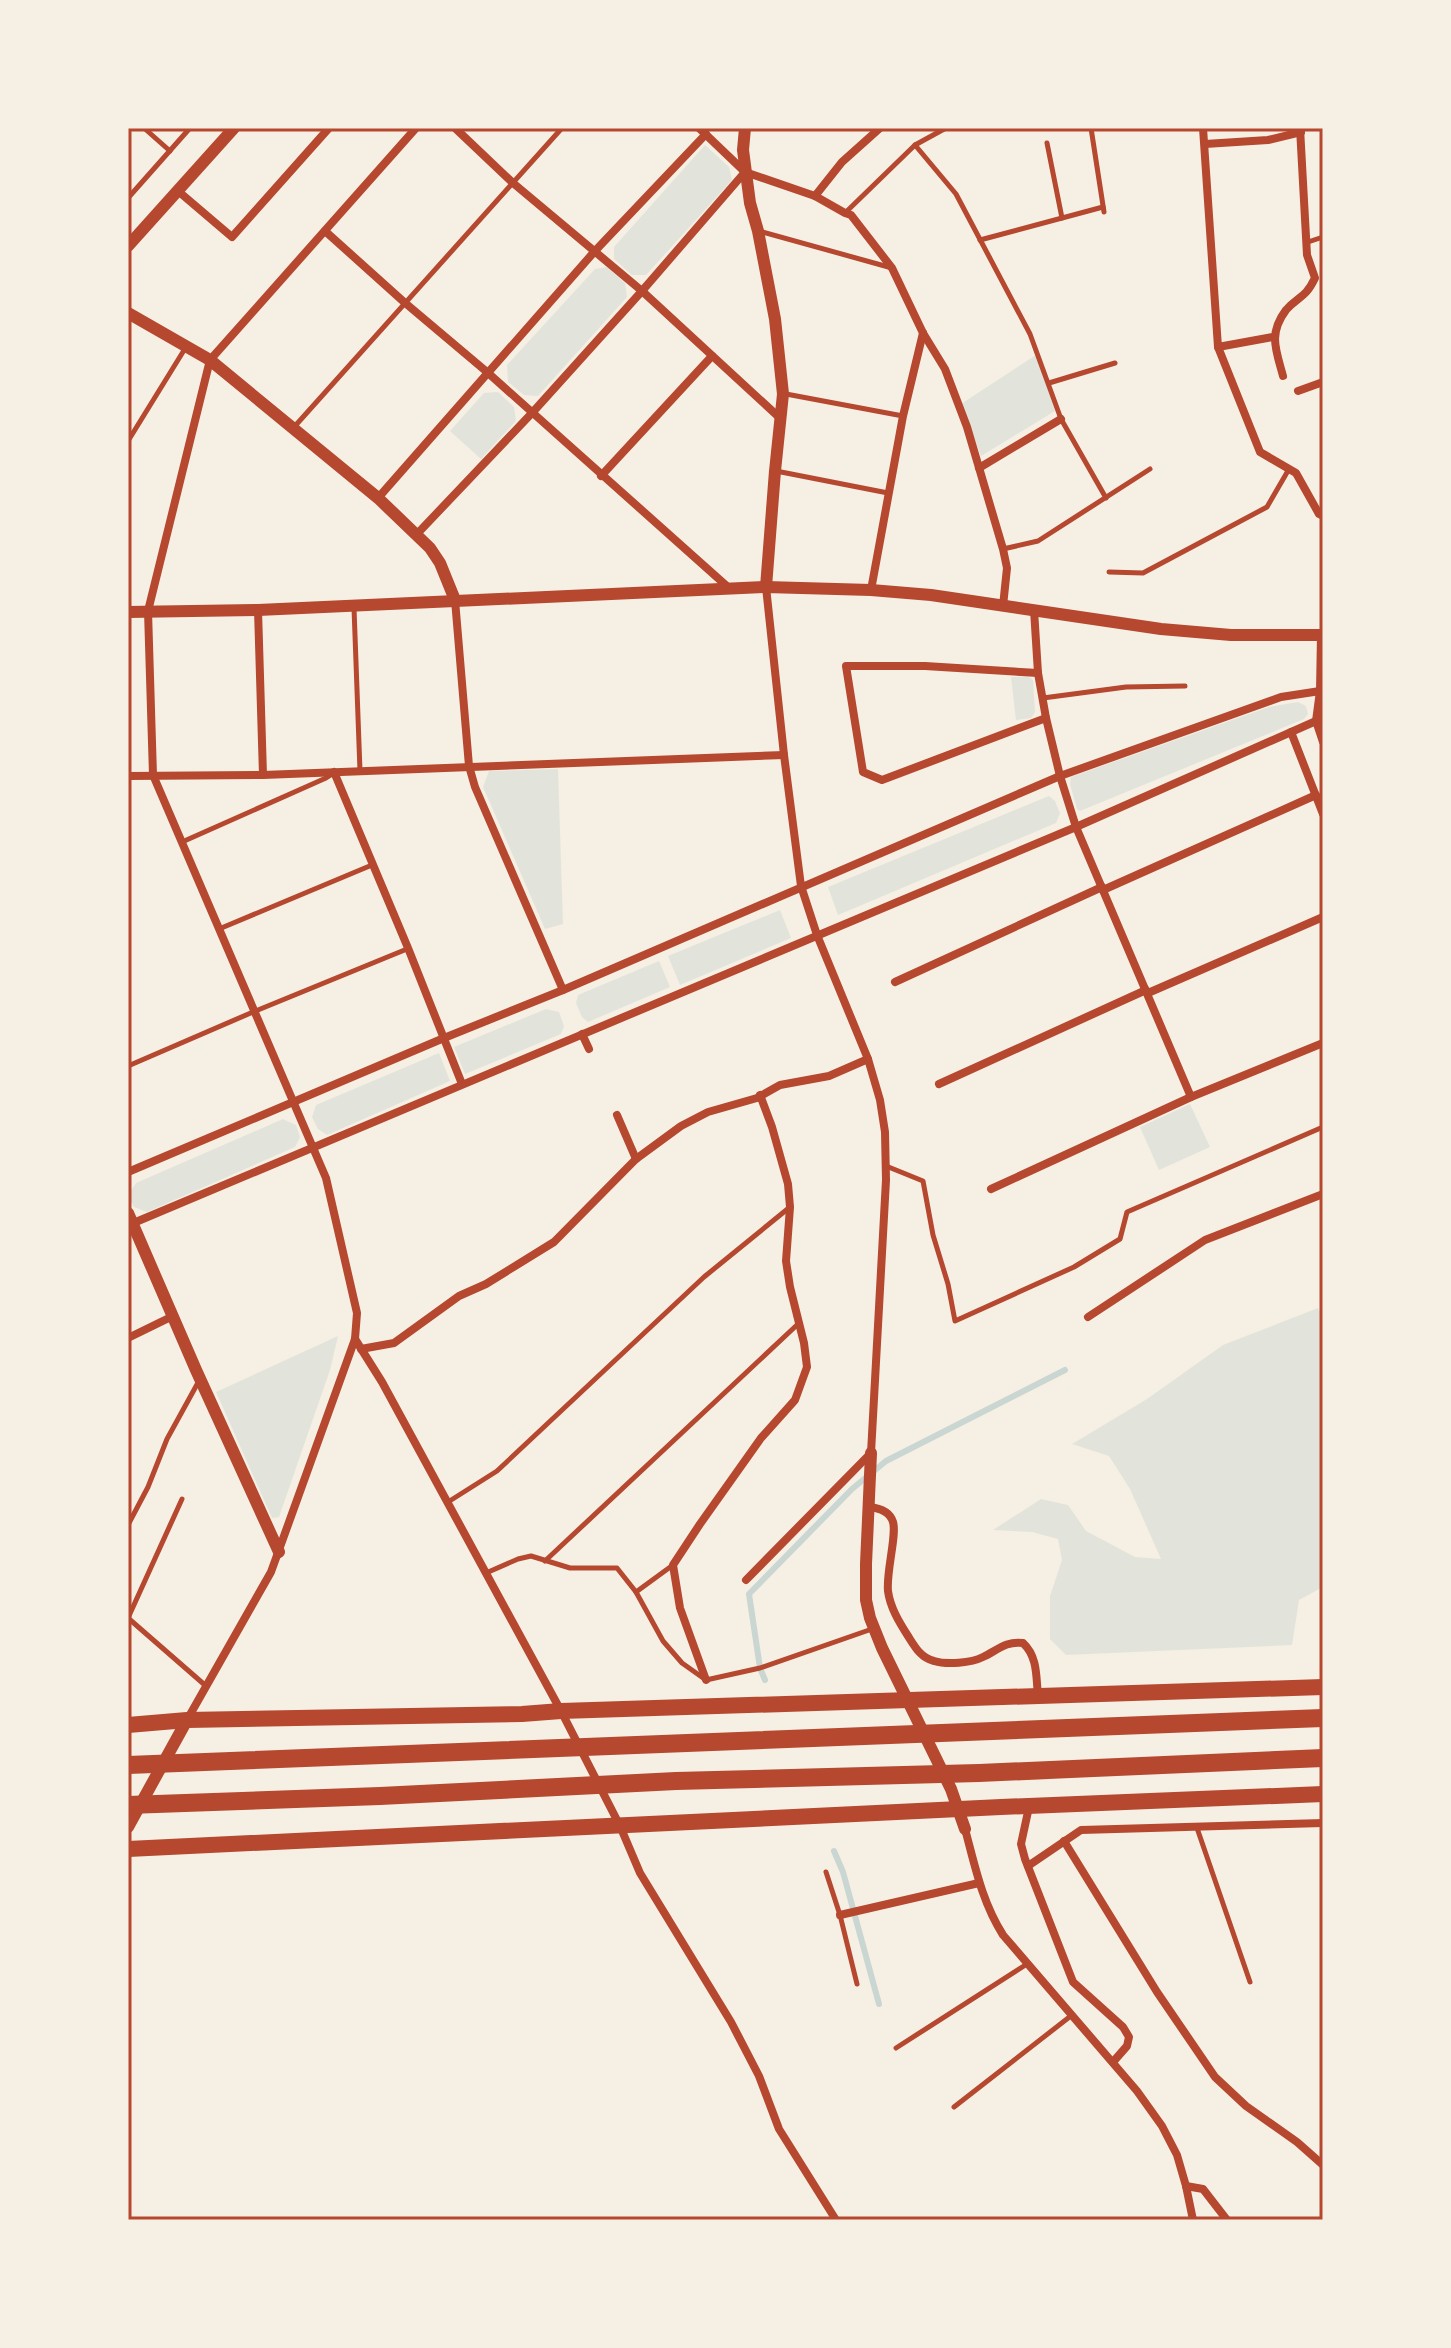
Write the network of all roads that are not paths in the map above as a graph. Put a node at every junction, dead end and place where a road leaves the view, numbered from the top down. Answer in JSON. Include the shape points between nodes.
{"nodes":[{"id":1,"x":144,"y":128,"type":"edge"},
{"id":2,"x":190,"y":128,"type":"edge"},
{"id":3,"x":234,"y":128,"type":"edge"},
{"id":4,"x":329,"y":128,"type":"edge"},
{"id":5,"x":416,"y":128,"type":"edge"},
{"id":6,"x":455,"y":128,"type":"edge"},
{"id":7,"x":562,"y":128,"type":"edge"},
{"id":8,"x":745,"y":128,"type":"edge"},
{"id":9,"x":880,"y":128,"type":"edge"},
{"id":10,"x":946,"y":128,"type":"edge"},
{"id":11,"x":1091,"y":128,"type":"edge"},
{"id":12,"x":1203,"y":128,"type":"edge"},
{"id":13,"x":1301,"y":130,"type":"edge"},
{"id":14,"x":702,"y":131,"type":"edge"},
{"id":15,"x":1047,"y":143,"type":"dead end"},
{"id":16,"x":1205,"y":144,"type":"junction"},
{"id":17,"x":915,"y":145,"type":"junction"},
{"id":18,"x":170,"y":151,"type":"junction"},
{"id":19,"x":745,"y":172,"type":"junction"},
{"id":20,"x":513,"y":183,"type":"junction"},
{"id":21,"x":178,"y":191,"type":"junction"},
{"id":22,"x":815,"y":196,"type":"junction"},
{"id":23,"x":128,"y":198,"type":"edge"},
{"id":24,"x":845,"y":213,"type":"junction"},
{"id":25,"x":1062,"y":218,"type":"junction"},
{"id":26,"x":325,"y":231,"type":"junction"},
{"id":27,"x":758,"y":231,"type":"junction"},
{"id":28,"x":1323,"y":237,"type":"edge"},
{"id":29,"x":980,"y":240,"type":"junction"},
{"id":30,"x":1308,"y":242,"type":"junction"},
{"id":31,"x":128,"y":246,"type":"edge"},
{"id":32,"x":594,"y":252,"type":"junction"},
{"id":33,"x":892,"y":268,"type":"junction"},
{"id":34,"x":642,"y":291,"type":"junction"},
{"id":35,"x":404,"y":302,"type":"junction"},
{"id":36,"x":128,"y":313,"type":"edge"},
{"id":37,"x":923,"y":333,"type":"junction"},
{"id":38,"x":1273,"y":337,"type":"junction"},
{"id":39,"x":186,"y":347,"type":"junction"},
{"id":40,"x":1218,"y":347,"type":"junction"},
{"id":41,"x":712,"y":356,"type":"junction"},
{"id":42,"x":210,"y":360,"type":"junction"},
{"id":43,"x":1115,"y":363,"type":"dead end"},
{"id":44,"x":487,"y":372,"type":"junction"},
{"id":45,"x":1283,"y":376,"type":"dead end"},
{"id":46,"x":1323,"y":382,"type":"edge"},
{"id":47,"x":1049,"y":383,"type":"junction"},
{"id":48,"x":1298,"y":391,"type":"dead end"},
{"id":49,"x":783,"y":394,"type":"junction"},
{"id":50,"x":532,"y":413,"type":"junction"},
{"id":51,"x":903,"y":416,"type":"junction"},
{"id":52,"x":781,"y":419,"type":"junction"},
{"id":53,"x":1061,"y":419,"type":"junction"},
{"id":54,"x":294,"y":427,"type":"junction"},
{"id":55,"x":128,"y":441,"type":"edge"},
{"id":56,"x":979,"y":468,"type":"junction"},
{"id":57,"x":1150,"y":469,"type":"dead end"},
{"id":58,"x":1289,"y":469,"type":"junction"},
{"id":59,"x":775,"y":471,"type":"junction"},
{"id":60,"x":601,"y":476,"type":"junction"},
{"id":61,"x":888,"y":493,"type":"junction"},
{"id":62,"x":378,"y":498,"type":"junction"},
{"id":63,"x":1106,"y":498,"type":"junction"},
{"id":64,"x":1323,"y":516,"type":"edge"},
{"id":65,"x":417,"y":534,"type":"junction"},
{"id":66,"x":1003,"y":549,"type":"junction"},
{"id":67,"x":1109,"y":572,"type":"dead end"},
{"id":68,"x":766,"y":587,"type":"junction"},
{"id":69,"x":732,"y":590,"type":"junction"},
{"id":70,"x":871,"y":590,"type":"junction"},
{"id":71,"x":455,"y":600,"type":"junction"},
{"id":72,"x":354,"y":606,"type":"junction"},
{"id":73,"x":1003,"y":606,"type":"junction"},
{"id":74,"x":258,"y":610,"type":"junction"},
{"id":75,"x":1034,"y":610,"type":"junction"},
{"id":76,"x":148,"y":611,"type":"junction"},
{"id":77,"x":128,"y":612,"type":"edge"},
{"id":78,"x":1322,"y":635,"type":"edge"},
{"id":79,"x":1038,"y":673,"type":"junction"},
{"id":80,"x":1185,"y":686,"type":"dead end"},
{"id":81,"x":1320,"y":691,"type":"junction"},
{"id":82,"x":1042,"y":698,"type":"junction"},
{"id":83,"x":1046,"y":718,"type":"junction"},
{"id":84,"x":1316,"y":721,"type":"junction"},
{"id":85,"x":1291,"y":732,"type":"junction"},
{"id":86,"x":1323,"y":742,"type":"edge"},
{"id":87,"x":784,"y":755,"type":"junction"},
{"id":88,"x":469,"y":766,"type":"junction"},
{"id":89,"x":360,"y":771,"type":"junction"},
{"id":90,"x":334,"y":772,"type":"junction"},
{"id":91,"x":153,"y":775,"type":"junction"},
{"id":92,"x":263,"y":775,"type":"junction"},
{"id":93,"x":128,"y":776,"type":"edge"},
{"id":94,"x":1060,"y":776,"type":"junction"},
{"id":95,"x":1316,"y":795,"type":"junction"},
{"id":96,"x":1323,"y":814,"type":"edge"},
{"id":97,"x":1076,"y":827,"type":"junction"},
{"id":98,"x":182,"y":842,"type":"junction"},
{"id":99,"x":373,"y":865,"type":"junction"},
{"id":100,"x":801,"y":886,"type":"junction"},
{"id":101,"x":1103,"y":888,"type":"junction"},
{"id":102,"x":1323,"y":917,"type":"edge"},
{"id":103,"x":219,"y":930,"type":"junction"},
{"id":104,"x":817,"y":935,"type":"junction"},
{"id":105,"x":408,"y":948,"type":"junction"},
{"id":106,"x":895,"y":982,"type":"dead end"},
{"id":107,"x":563,"y":990,"type":"junction"},
{"id":108,"x":1147,"y":992,"type":"junction"},
{"id":109,"x":253,"y":1012,"type":"junction"},
{"id":110,"x":582,"y":1034,"type":"junction"},
{"id":111,"x":444,"y":1038,"type":"junction"},
{"id":112,"x":1323,"y":1043,"type":"edge"},
{"id":113,"x":589,"y":1049,"type":"dead end"},
{"id":114,"x":868,"y":1059,"type":"junction"},
{"id":115,"x":128,"y":1066,"type":"edge"},
{"id":116,"x":462,"y":1084,"type":"junction"},
{"id":117,"x":939,"y":1084,"type":"dead end"},
{"id":118,"x":760,"y":1095,"type":"junction"},
{"id":119,"x":1191,"y":1097,"type":"junction"},
{"id":120,"x":294,"y":1103,"type":"junction"},
{"id":121,"x":617,"y":1115,"type":"dead end"},
{"id":122,"x":1323,"y":1127,"type":"edge"},
{"id":123,"x":312,"y":1148,"type":"junction"},
{"id":124,"x":636,"y":1159,"type":"junction"},
{"id":125,"x":886,"y":1166,"type":"junction"},
{"id":126,"x":128,"y":1172,"type":"edge"},
{"id":127,"x":991,"y":1189,"type":"dead end"},
{"id":128,"x":1323,"y":1194,"type":"edge"},
{"id":129,"x":790,"y":1207,"type":"junction"},
{"id":130,"x":130,"y":1221,"type":"edge"},
{"id":131,"x":173,"y":1316,"type":"junction"},
{"id":132,"x":1088,"y":1317,"type":"dead end"},
{"id":133,"x":798,"y":1323,"type":"junction"},
{"id":134,"x":128,"y":1338,"type":"edge"},
{"id":135,"x":355,"y":1339,"type":"junction"},
{"id":136,"x":361,"y":1349,"type":"junction"},
{"id":137,"x":200,"y":1378,"type":"junction"},
{"id":138,"x":871,"y":1453,"type":"junction"},
{"id":139,"x":182,"y":1499,"type":"dead end"},
{"id":140,"x":447,"y":1502,"type":"junction"},
{"id":141,"x":869,"y":1507,"type":"junction"},
{"id":142,"x":128,"y":1525,"type":"edge"},
{"id":143,"x":279,"y":1552,"type":"junction"},
{"id":144,"x":545,"y":1561,"type":"junction"},
{"id":145,"x":673,"y":1565,"type":"junction"},
{"id":146,"x":486,"y":1573,"type":"junction"},
{"id":147,"x":746,"y":1580,"type":"dead end"},
{"id":148,"x":636,"y":1592,"type":"junction"},
{"id":149,"x":128,"y":1618,"type":"edge"},
{"id":150,"x":874,"y":1628,"type":"junction"},
{"id":151,"x":706,"y":1680,"type":"junction"},
{"id":152,"x":207,"y":1687,"type":"junction"},
{"id":153,"x":1323,"y":1687,"type":"edge"},
{"id":154,"x":1038,"y":1696,"type":"junction"},
{"id":155,"x":561,"y":1711,"type":"junction"},
{"id":156,"x":1323,"y":1718,"type":"edge"},
{"id":157,"x":128,"y":1725,"type":"edge"},
{"id":158,"x":183,"y":1727,"type":"junction"},
{"id":159,"x":1323,"y":1758,"type":"edge"},
{"id":160,"x":128,"y":1765,"type":"edge"},
{"id":161,"x":1323,"y":1794,"type":"edge"},
{"id":162,"x":128,"y":1805,"type":"edge"},
{"id":163,"x":1029,"y":1806,"type":"junction"},
{"id":164,"x":1323,"y":1823,"type":"edge"},
{"id":165,"x":620,"y":1826,"type":"junction"},
{"id":166,"x":128,"y":1827,"type":"edge"},
{"id":167,"x":1197,"y":1828,"type":"junction"},
{"id":168,"x":965,"y":1829,"type":"joint"},
{"id":169,"x":1064,"y":1841,"type":"junction"},
{"id":170,"x":128,"y":1849,"type":"edge"},
{"id":171,"x":1028,"y":1866,"type":"junction"},
{"id":172,"x":826,"y":1872,"type":"dead end"},
{"id":173,"x":979,"y":1883,"type":"junction"},
{"id":174,"x":840,"y":1915,"type":"junction"},
{"id":175,"x":1027,"y":1964,"type":"junction"},
{"id":176,"x":1250,"y":1982,"type":"dead end"},
{"id":177,"x":857,"y":1984,"type":"dead end"},
{"id":178,"x":1072,"y":2015,"type":"junction"},
{"id":179,"x":896,"y":2048,"type":"dead end"},
{"id":180,"x":1113,"y":2062,"type":"junction"},
{"id":181,"x":954,"y":2107,"type":"dead end"},
{"id":182,"x":1323,"y":2165,"type":"edge"},
{"id":183,"x":1186,"y":2186,"type":"junction"},
{"id":184,"x":836,"y":2220,"type":"edge"},
{"id":185,"x":1193,"y":2220,"type":"edge"},
{"id":186,"x":1227,"y":2220,"type":"edge"}],
"edges":[{"from":1,"to":18,"type":"lane"},
{"from":2,"to":18,"type":"lane"},
{"from":3,"to":21,"type":"street"},
{"from":4,"to":21,"type":"street","via":[[232,237]]},
{"from":5,"to":26,"type":"street"},
{"from":6,"to":20,"type":"street"},
{"from":7,"to":20,"type":"lane"},
{"from":8,"to":19,"type":"street"},
{"from":9,"to":22,"type":"street"},
{"from":10,"to":17,"type":"lane"},
{"from":11,"to":25,"type":"lane","via":[[1104,210]]},
{"from":12,"to":16,"type":"street"},
{"from":13,"to":16,"type":"street","via":[[1268,140]]},
{"from":13,"to":30,"type":"street"},
{"from":14,"to":19,"type":"street"},
{"from":14,"to":32,"type":"street"},
{"from":15,"to":25,"type":"lane"},
{"from":16,"to":40,"type":"street"},
{"from":17,"to":24,"type":"lane"},
{"from":17,"to":29,"type":"lane","via":[[956,194]]},
{"from":18,"to":23,"type":"lane"},
{"from":19,"to":22,"type":"street"},
{"from":19,"to":27,"type":"street"},
{"from":19,"to":34,"type":"street"},
{"from":20,"to":32,"type":"street"},
{"from":20,"to":35,"type":"lane"},
{"from":21,"to":31,"type":"street"},
{"from":22,"to":24,"type":"street"},
{"from":24,"to":33,"type":"street"},
{"from":25,"to":29,"type":"lane"},
{"from":26,"to":35,"type":"street"},
{"from":26,"to":42,"type":"street"},
{"from":27,"to":33,"type":"lane"},
{"from":27,"to":49,"type":"street"},
{"from":28,"to":30,"type":"lane"},
{"from":29,"to":47,"type":"lane","via":[[1030,334]]},
{"from":30,"to":38,"type":"street","via":[[1315,278],[1308,293],[1287,310]]},
{"from":32,"to":34,"type":"street"},
{"from":32,"to":44,"type":"street"},
{"from":33,"to":37,"type":"street"},
{"from":34,"to":41,"type":"street"},
{"from":34,"to":50,"type":"street"},
{"from":35,"to":44,"type":"street"},
{"from":35,"to":54,"type":"lane"},
{"from":36,"to":39,"type":"street"},
{"from":37,"to":51,"type":"street"},
{"from":37,"to":56,"type":"street","via":[[945,369]]},
{"from":38,"to":40,"type":"street"},
{"from":38,"to":45,"type":"street"},
{"from":39,"to":42,"type":"street"},
{"from":39,"to":55,"type":"lane"},
{"from":40,"to":58,"type":"street","via":[[1260,452]]},
{"from":41,"to":52,"type":"street"},
{"from":41,"to":60,"type":"street"},
{"from":42,"to":54,"type":"street"},
{"from":42,"to":76,"type":"street"},
{"from":43,"to":47,"type":"lane"},
{"from":44,"to":50,"type":"street"},
{"from":44,"to":62,"type":"street"},
{"from":46,"to":48,"type":"street"},
{"from":47,"to":53,"type":"lane"},
{"from":49,"to":51,"type":"lane"},
{"from":49,"to":52,"type":"street"},
{"from":50,"to":60,"type":"street"},
{"from":50,"to":65,"type":"street"},
{"from":51,"to":61,"type":"street"},
{"from":52,"to":59,"type":"street"},
{"from":53,"to":56,"type":"street"},
{"from":53,"to":63,"type":"lane"},
{"from":54,"to":62,"type":"street"},
{"from":56,"to":66,"type":"street"},
{"from":57,"to":63,"type":"lane"},
{"from":58,"to":64,"type":"street"},
{"from":58,"to":67,"type":"lane","via":[[1267,507],[1143,573]]},
{"from":59,"to":61,"type":"lane"},
{"from":59,"to":68,"type":"street"},
{"from":60,"to":69,"type":"street"},
{"from":61,"to":70,"type":"street"},
{"from":62,"to":65,"type":"street"},
{"from":63,"to":66,"type":"lane","via":[[1038,541]]},
{"from":65,"to":71,"type":"street","via":[[440,563]]},
{"from":66,"to":73,"type":"street"},
{"from":68,"to":69,"type":"street"},
{"from":68,"to":70,"type":"street"},
{"from":68,"to":87,"type":"street"},
{"from":69,"to":71,"type":"street"},
{"from":70,"to":73,"type":"street"},
{"from":71,"to":72,"type":"street"},
{"from":71,"to":88,"type":"street"},
{"from":72,"to":74,"type":"street"},
{"from":72,"to":89,"type":"lane"},
{"from":73,"to":75,"type":"street"},
{"from":74,"to":76,"type":"street"},
{"from":74,"to":92,"type":"street"},
{"from":75,"to":78,"type":"street","via":[[1161,629]]},
{"from":75,"to":79,"type":"street"},
{"from":76,"to":77,"type":"street"},
{"from":76,"to":91,"type":"street"},
{"from":78,"to":81,"type":"street"},
{"from":79,"to":82,"type":"street"},
{"from":79,"to":83,"type":"street","via":[[846,666],[863,772],[882,780]]},
{"from":80,"to":82,"type":"lane"},
{"from":81,"to":84,"type":"street"},
{"from":81,"to":94,"type":"street","via":[[1281,697]]},
{"from":82,"to":83,"type":"street"},
{"from":83,"to":94,"type":"street"},
{"from":84,"to":85,"type":"street"},
{"from":84,"to":86,"type":"street"},
{"from":85,"to":95,"type":"street"},
{"from":85,"to":97,"type":"street"},
{"from":87,"to":88,"type":"street"},
{"from":87,"to":100,"type":"street"},
{"from":88,"to":89,"type":"street"},
{"from":88,"to":107,"type":"street"},
{"from":89,"to":90,"type":"street"},
{"from":90,"to":92,"type":"street"},
{"from":90,"to":98,"type":"lane"},
{"from":90,"to":99,"type":"street"},
{"from":91,"to":92,"type":"street"},
{"from":91,"to":93,"type":"street"},
{"from":91,"to":98,"type":"street"},
{"from":94,"to":97,"type":"street"},
{"from":94,"to":100,"type":"street"},
{"from":95,"to":96,"type":"street"},
{"from":95,"to":101,"type":"street"},
{"from":97,"to":101,"type":"street"},
{"from":97,"to":104,"type":"street"},
{"from":98,"to":103,"type":"street"},
{"from":99,"to":103,"type":"lane"},
{"from":99,"to":105,"type":"street"},
{"from":100,"to":104,"type":"street"},
{"from":100,"to":107,"type":"street"},
{"from":101,"to":106,"type":"street"},
{"from":101,"to":108,"type":"street"},
{"from":102,"to":108,"type":"street"},
{"from":103,"to":109,"type":"street"},
{"from":104,"to":110,"type":"street"},
{"from":104,"to":114,"type":"street"},
{"from":105,"to":109,"type":"lane"},
{"from":105,"to":111,"type":"street"},
{"from":107,"to":111,"type":"street"},
{"from":108,"to":117,"type":"street"},
{"from":108,"to":119,"type":"street"},
{"from":109,"to":115,"type":"lane"},
{"from":109,"to":120,"type":"street"},
{"from":110,"to":113,"type":"street"},
{"from":110,"to":116,"type":"street"},
{"from":111,"to":116,"type":"street"},
{"from":111,"to":120,"type":"street"},
{"from":112,"to":119,"type":"street"},
{"from":114,"to":118,"type":"street"},
{"from":114,"to":125,"type":"street","via":[[882,1115]]},
{"from":116,"to":123,"type":"street"},
{"from":118,"to":124,"type":"street","via":[[693,1119]]},
{"from":118,"to":129,"type":"street"},
{"from":119,"to":127,"type":"street"},
{"from":120,"to":123,"type":"street"},
{"from":120,"to":126,"type":"street"},
{"from":121,"to":124,"type":"street"},
{"from":122,"to":125,"type":"lane","via":[[1127,1212],[1120,1239],[1074,1267],[955,1321],[923,1181]]},
{"from":123,"to":130,"type":"street"},
{"from":123,"to":135,"type":"street","via":[[326,1178],[357,1313]]},
{"from":124,"to":136,"type":"street","via":[[554,1242],[459,1296],[394,1343]]},
{"from":125,"to":138,"type":"street"},
{"from":128,"to":132,"type":"street","via":[[1205,1240]]},
{"from":129,"to":133,"type":"street","via":[[786,1261]]},
{"from":129,"to":140,"type":"lane","via":[[704,1277],[497,1471]]},
{"from":130,"to":131,"type":"street"},
{"from":131,"to":134,"type":"street"},
{"from":131,"to":137,"type":"street"},
{"from":133,"to":144,"type":"lane"},
{"from":133,"to":145,"type":"street","via":[[807,1367],[795,1400],[761,1438]]},
{"from":135,"to":136,"type":"street"},
{"from":135,"to":143,"type":"street"},
{"from":136,"to":140,"type":"street"},
{"from":137,"to":142,"type":"lane"},
{"from":137,"to":143,"type":"street"},
{"from":138,"to":141,"type":"street"},
{"from":138,"to":147,"type":"street"},
{"from":139,"to":149,"type":"lane"},
{"from":140,"to":146,"type":"street"},
{"from":141,"to":150,"type":"street","via":[[866,1600]]},
{"from":141,"to":154,"type":"street","via":[[888,1513],[894,1523],[888,1573],[891,1604],[920,1653],[932,1661],[973,1660],[1006,1644],[1023,1643],[1035,1662]]},
{"from":143,"to":152,"type":"street"},
{"from":144,"to":146,"type":"lane","via":[[531,1556]]},
{"from":144,"to":148,"type":"lane","via":[[570,1568],[617,1568]]},
{"from":145,"to":148,"type":"lane"},
{"from":145,"to":151,"type":"street","via":[[680,1608]]},
{"from":146,"to":155,"type":"street"},
{"from":148,"to":151,"type":"lane","via":[[663,1641]]},
{"from":149,"to":152,"type":"lane"},
{"from":150,"to":151,"type":"lane","via":[[760,1668]]},
{"from":150,"to":168,"type":"street"},
{"from":152,"to":158,"type":"street"},
{"from":153,"to":154,"type":"highway"},
{"from":154,"to":155,"type":"highway"},
{"from":155,"to":158,"type":"highway"},
{"from":155,"to":165,"type":"street"},
{"from":156,"to":160,"type":"highway"},
{"from":157,"to":158,"type":"highway"},
{"from":158,"to":166,"type":"street"},
{"from":159,"to":162,"type":"highway"},
{"from":161,"to":163,"type":"highway"},
{"from":163,"to":165,"type":"highway"},
{"from":163,"to":171,"type":"street","via":[[1021,1844]]},
{"from":164,"to":167,"type":"street"},
{"from":165,"to":170,"type":"highway"},
{"from":165,"to":184,"type":"street","via":[[640,1873],[731,2022],[779,2129]]},
{"from":167,"to":169,"type":"street","via":[[1081,1830]]},
{"from":167,"to":176,"type":"lane"},
{"from":168,"to":173,"type":"street"},
{"from":169,"to":171,"type":"street"},
{"from":169,"to":182,"type":"street","via":[[1215,2077]]},
{"from":171,"to":180,"type":"street","via":[[1073,1982],[1128,2032],[1127,2046]]},
{"from":172,"to":174,"type":"lane"},
{"from":173,"to":174,"type":"street"},
{"from":173,"to":175,"type":"street","via":[[992,1918]]},
{"from":174,"to":177,"type":"lane"},
{"from":175,"to":178,"type":"street"},
{"from":175,"to":179,"type":"lane"},
{"from":178,"to":180,"type":"street"},
{"from":178,"to":181,"type":"lane"},
{"from":180,"to":183,"type":"street","via":[[1162,2126]]},
{"from":183,"to":185,"type":"street"},
{"from":183,"to":186,"type":"street","via":[[1203,2189]]}]}
